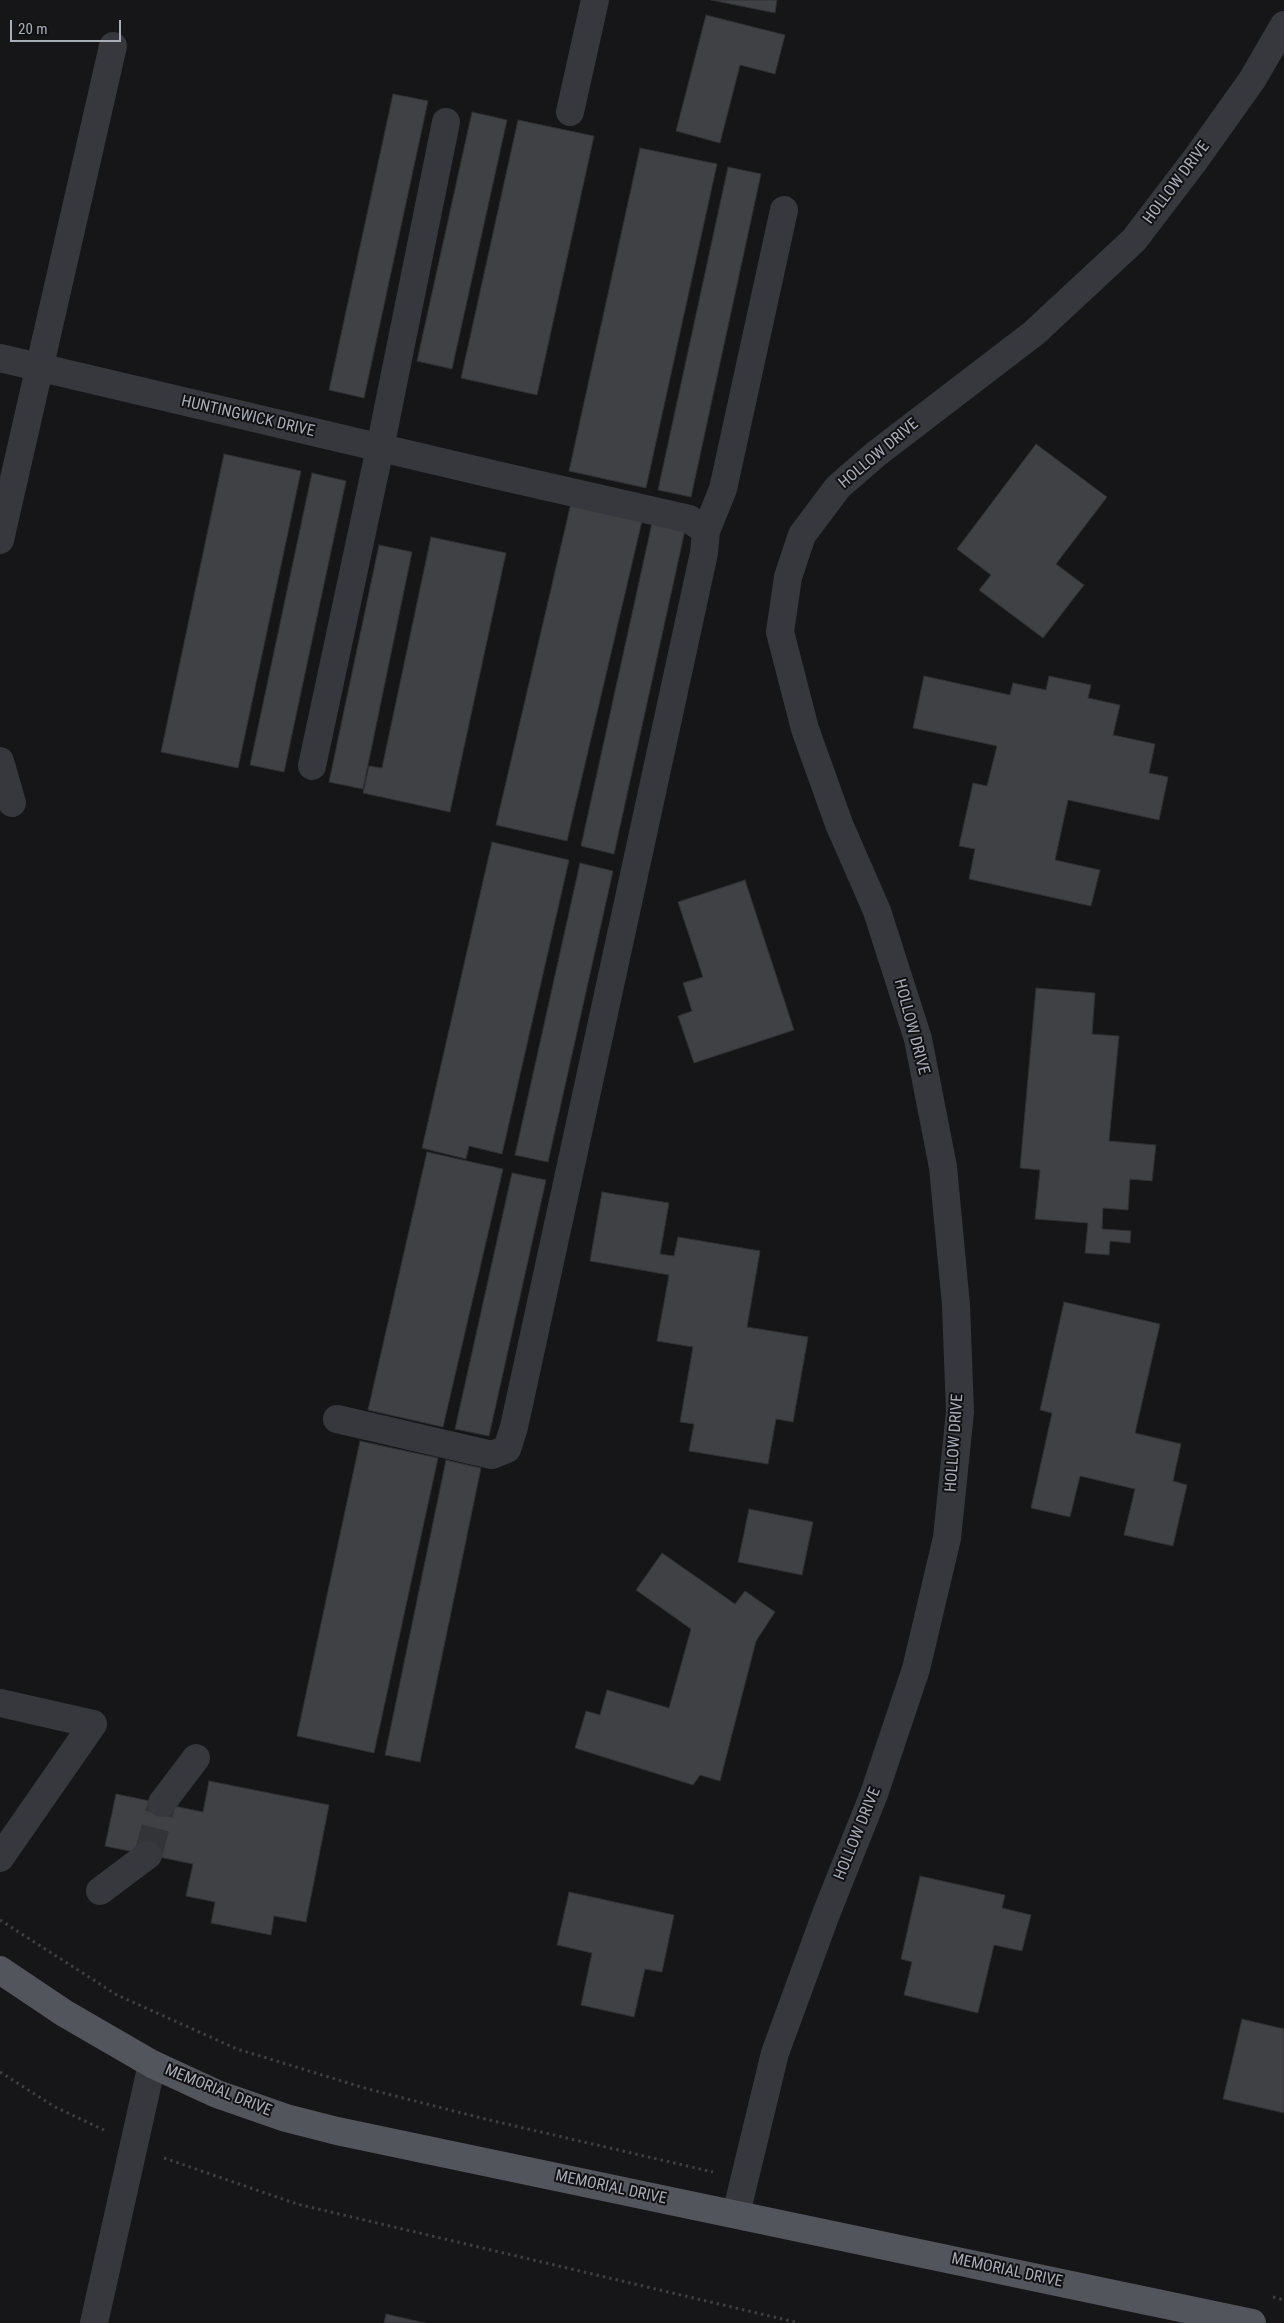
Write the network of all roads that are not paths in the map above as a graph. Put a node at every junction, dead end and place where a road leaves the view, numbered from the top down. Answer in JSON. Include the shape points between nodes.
{"nodes":[{"id":1,"x":595,"y":0,"type":"edge"},
{"id":2,"x":1284,"y":25,"type":"edge"},
{"id":3,"x":113,"y":46,"type":"dead end"},
{"id":4,"x":570,"y":112,"type":"dead end"},
{"id":5,"x":446,"y":122,"type":"dead end"},
{"id":6,"x":784,"y":210,"type":"dead end"},
{"id":7,"x":0,"y":358,"type":"edge"},
{"id":8,"x":41,"y":368,"type":"junction"},
{"id":9,"x":380,"y":448,"type":"junction"},
{"id":10,"x":706,"y":532,"type":"junction"},
{"id":11,"x":0,"y":540,"type":"edge"},
{"id":12,"x":0,"y":761,"type":"edge"},
{"id":13,"x":312,"y":766,"type":"dead end"},
{"id":14,"x":12,"y":803,"type":"dead end"},
{"id":15,"x":337,"y":1419,"type":"dead end"},
{"id":16,"x":0,"y":1703,"type":"edge"},
{"id":17,"x":196,"y":1758,"type":"dead end"},
{"id":18,"x":162,"y":1803,"type":"tunnel mouth"},
{"id":19,"x":148,"y":1855,"type":"tunnel mouth"},
{"id":20,"x":0,"y":1858,"type":"edge"},
{"id":21,"x":100,"y":1892,"type":"dead end"},
{"id":22,"x":0,"y":1970,"type":"edge"},
{"id":23,"x":152,"y":2064,"type":"junction"},
{"id":24,"x":736,"y":2214,"type":"junction"},
{"id":25,"x":94,"y":2323,"type":"edge"},
{"id":26,"x":1252,"y":2323,"type":"edge"}],
"edges":[{"from":1,"to":4,"type":"street"},
{"from":2,"to":24,"type":"street","name":"HOLLOW DRIVE","via":[[1240,96],[1134,240],[1034,333],[838,487],[802,535],[788,577],[780,632],[805,729],[839,824],[877,911],[918,1039],[943,1167],[956,1304],[960,1412],[947,1538],[916,1670],[874,1794],[775,2053]]},
{"from":3,"to":8,"type":"street"},
{"from":5,"to":9,"type":"street"},
{"from":6,"to":10,"type":"street","via":[[723,489]]},
{"from":7,"to":8,"type":"street","name":"HUNTINGWICK DRIVE"},
{"from":8,"to":9,"type":"street","name":"HUNTINGWICK DRIVE"},
{"from":8,"to":11,"type":"street"},
{"from":9,"to":10,"type":"street","name":"HUNTINGWICK DRIVE","via":[[689,519]]},
{"from":9,"to":13,"type":"street"},
{"from":10,"to":15,"type":"street","via":[[698,582],[507,1449],[492,1455]]},
{"from":12,"to":14,"type":"street"},
{"from":16,"to":20,"type":"street","via":[[94,1724]]},
{"from":17,"to":18,"type":"street"},
{"from":19,"to":21,"type":"street"},
{"from":22,"to":23,"type":"main road","name":"MEMORIAL DRIVE","via":[[64,2013]]},
{"from":23,"to":24,"type":"main road","name":"MEMORIAL DRIVE","via":[[217,2094],[336,2131]]},
{"from":23,"to":25,"type":"street"},
{"from":24,"to":26,"type":"main road","name":"MEMORIAL DRIVE"}]}
